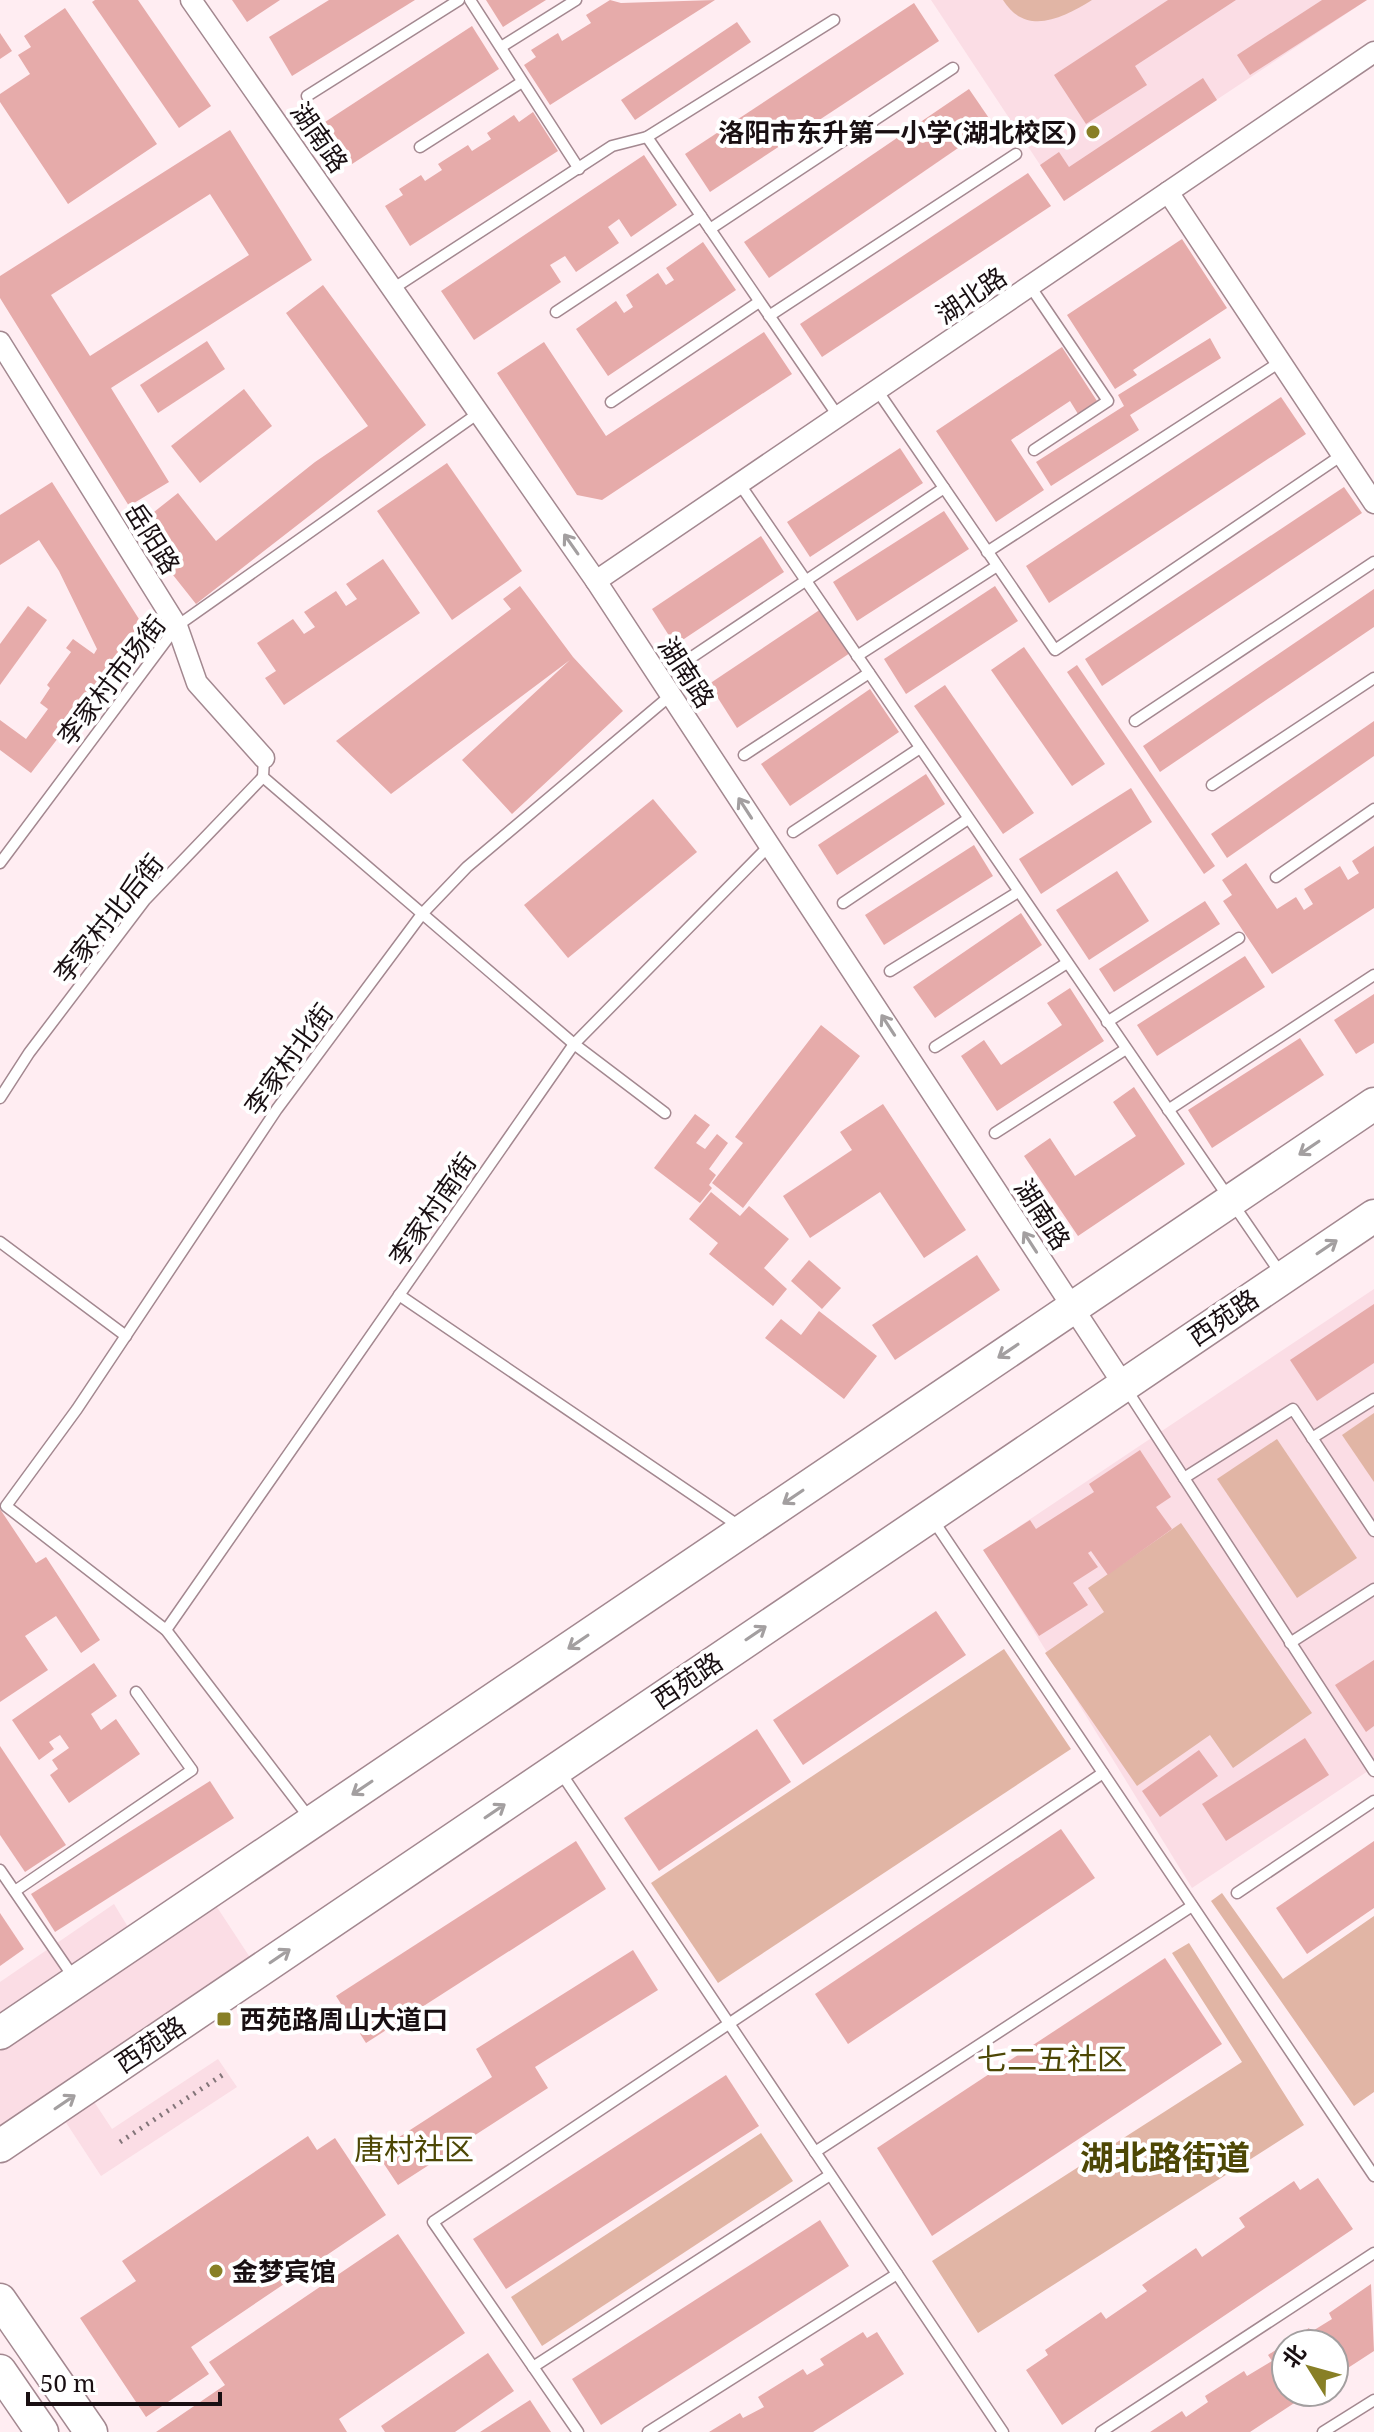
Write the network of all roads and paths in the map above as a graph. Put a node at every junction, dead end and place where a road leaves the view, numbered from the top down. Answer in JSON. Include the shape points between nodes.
{"nodes":[{"id":1,"x":191,"y":0,"type":"edge"},
{"id":2,"x":459,"y":0,"type":"edge"},
{"id":3,"x":470,"y":0,"type":"edge"},
{"id":4,"x":576,"y":0,"type":"edge"},
{"id":5,"x":834,"y":20,"type":"dead end"},
{"id":6,"x":501,"y":47,"type":"junction"},
{"id":7,"x":1374,"y":52,"type":"edge"},
{"id":8,"x":953,"y":68,"type":"dead end"},
{"id":9,"x":522,"y":82,"type":"junction"},
{"id":10,"x":307,"y":96,"type":"dead end"},
{"id":11,"x":647,"y":137,"type":"junction"},
{"id":12,"x":420,"y":147,"type":"dead end"},
{"id":13,"x":1016,"y":154,"type":"dead end"},
{"id":14,"x":579,"y":169,"type":"junction"},
{"id":15,"x":1168,"y":192,"type":"junction"},
{"id":16,"x":701,"y":216,"type":"junction"},
{"id":17,"x":710,"y":229,"type":"junction"},
{"id":18,"x":1030,"y":286,"type":"junction"},
{"id":19,"x":394,"y":288,"type":"junction"},
{"id":20,"x":759,"y":302,"type":"junction"},
{"id":21,"x":556,"y":312,"type":"dead end"},
{"id":22,"x":769,"y":316,"type":"junction"},
{"id":23,"x":0,"y":342,"type":"edge"},
{"id":24,"x":1280,"y":362,"type":"junction"},
{"id":25,"x":877,"y":390,"type":"junction"},
{"id":26,"x":611,"y":402,"type":"dead end"},
{"id":27,"x":480,"y":412,"type":"junction"},
{"id":28,"x":838,"y":416,"type":"junction"},
{"id":29,"x":1034,"y":450,"type":"dead end"},
{"id":30,"x":1342,"y":455,"type":"junction"},
{"id":31,"x":739,"y":483,"type":"junction"},
{"id":32,"x":944,"y":488,"type":"junction"},
{"id":33,"x":1374,"y":503,"type":"edge"},
{"id":34,"x":987,"y":552,"type":"junction"},
{"id":35,"x":1374,"y":562,"type":"edge"},
{"id":36,"x":997,"y":566,"type":"junction"},
{"id":37,"x":805,"y":580,"type":"junction"},
{"id":38,"x":596,"y":581,"type":"junction"},
{"id":39,"x":177,"y":626,"type":"junction"},
{"id":40,"x":857,"y":656,"type":"junction"},
{"id":41,"x":680,"y":665,"type":"dead end"},
{"id":42,"x":869,"y":673,"type":"junction"},
{"id":43,"x":1374,"y":678,"type":"edge"},
{"id":44,"x":671,"y":695,"type":"junction"},
{"id":45,"x":1135,"y":721,"type":"dead end"},
{"id":46,"x":920,"y":748,"type":"junction"},
{"id":47,"x":744,"y":755,"type":"dead end"},
{"id":48,"x":263,"y":768,"type":"junction"},
{"id":49,"x":1212,"y":785,"type":"dead end"},
{"id":50,"x":1374,"y":809,"type":"edge"},
{"id":51,"x":968,"y":819,"type":"junction"},
{"id":52,"x":793,"y":832,"type":"dead end"},
{"id":53,"x":770,"y":845,"type":"junction"},
{"id":54,"x":0,"y":863,"type":"edge"},
{"id":55,"x":1276,"y":877,"type":"dead end"},
{"id":56,"x":1018,"y":892,"type":"junction"},
{"id":57,"x":843,"y":903,"type":"dead end"},
{"id":58,"x":422,"y":914,"type":"junction"},
{"id":59,"x":1239,"y":938,"type":"dead end"},
{"id":60,"x":1067,"y":963,"type":"junction"},
{"id":61,"x":890,"y":971,"type":"dead end"},
{"id":62,"x":1374,"y":975,"type":"edge"},
{"id":63,"x":1107,"y":1022,"type":"junction"},
{"id":64,"x":574,"y":1044,"type":"junction"},
{"id":65,"x":935,"y":1047,"type":"dead end"},
{"id":66,"x":1126,"y":1049,"type":"junction"},
{"id":67,"x":0,"y":1098,"type":"edge"},
{"id":68,"x":1374,"y":1104,"type":"edge"},
{"id":69,"x":1168,"y":1110,"type":"junction"},
{"id":70,"x":665,"y":1113,"type":"dead end"},
{"id":71,"x":995,"y":1133,"type":"dead end"},
{"id":72,"x":1230,"y":1201,"type":"junction"},
{"id":73,"x":1374,"y":1216,"type":"edge"},
{"id":74,"x":0,"y":1242,"type":"edge"},
{"id":75,"x":1283,"y":1276,"type":"junction"},
{"id":76,"x":399,"y":1295,"type":"junction"},
{"id":77,"x":1073,"y":1307,"type":"junction"},
{"id":78,"x":126,"y":1336,"type":"junction"},
{"id":79,"x":1123,"y":1384,"type":"junction"},
{"id":80,"x":1374,"y":1399,"type":"edge"},
{"id":81,"x":1312,"y":1438,"type":"junction"},
{"id":82,"x":1184,"y":1478,"type":"junction"},
{"id":83,"x":929,"y":1515,"type":"junction"},
{"id":84,"x":744,"y":1529,"type":"junction"},
{"id":85,"x":1374,"y":1531,"type":"edge"},
{"id":86,"x":1374,"y":1589,"type":"edge"},
{"id":87,"x":166,"y":1630,"type":"junction"},
{"id":88,"x":1290,"y":1643,"type":"junction"},
{"id":89,"x":136,"y":1692,"type":"dead end"},
{"id":90,"x":557,"y":1768,"type":"junction"},
{"id":91,"x":1374,"y":1771,"type":"edge"},
{"id":92,"x":1103,"y":1773,"type":"junction"},
{"id":93,"x":1374,"y":1801,"type":"edge"},
{"id":94,"x":313,"y":1821,"type":"junction"},
{"id":95,"x":0,"y":1870,"type":"edge"},
{"id":96,"x":15,"y":1891,"type":"junction"},
{"id":97,"x":1237,"y":1893,"type":"dead end"},
{"id":98,"x":1192,"y":1906,"type":"junction"},
{"id":99,"x":77,"y":1983,"type":"junction"},
{"id":100,"x":729,"y":2023,"type":"junction"},
{"id":101,"x":0,"y":2033,"type":"edge"},
{"id":102,"x":227,"y":2072,"type":"dead end"},
{"id":103,"x":120,"y":2142,"type":"dead end"},
{"id":104,"x":0,"y":2146,"type":"edge"},
{"id":105,"x":815,"y":2152,"type":"junction"},
{"id":106,"x":830,"y":2175,"type":"junction"},
{"id":107,"x":1374,"y":2176,"type":"edge"},
{"id":108,"x":1374,"y":2253,"type":"edge"},
{"id":109,"x":897,"y":2274,"type":"junction"},
{"id":110,"x":0,"y":2300,"type":"edge"},
{"id":111,"x":533,"y":2367,"type":"junction"},
{"id":112,"x":0,"y":2371,"type":"edge"},
{"id":113,"x":1374,"y":2400,"type":"edge"},
{"id":114,"x":42,"y":2432,"type":"edge"},
{"id":115,"x":91,"y":2432,"type":"edge"},
{"id":116,"x":578,"y":2432,"type":"edge"},
{"id":117,"x":648,"y":2432,"type":"edge"},
{"id":118,"x":1003,"y":2432,"type":"edge"},
{"id":119,"x":1101,"y":2432,"type":"edge"},
{"id":120,"x":1323,"y":2432,"type":"edge"}],
"edges":[{"from":1,"to":19,"type":"street","name":"湖南路"},
{"from":2,"to":10,"type":"lane"},
{"from":3,"to":6,"type":"lane"},
{"from":4,"to":6,"type":"lane"},
{"from":5,"to":11,"type":"lane"},
{"from":6,"to":9,"type":"lane"},
{"from":7,"to":15,"type":"street","name":"湖北路"},
{"from":8,"to":17,"type":"lane"},
{"from":9,"to":12,"type":"lane"},
{"from":9,"to":14,"type":"lane"},
{"from":11,"to":14,"type":"lane","via":[[612,146]]},
{"from":11,"to":16,"type":"lane"},
{"from":13,"to":22,"type":"lane"},
{"from":14,"to":19,"type":"lane"},
{"from":15,"to":18,"type":"street","name":"湖北路"},
{"from":15,"to":24,"type":"street"},
{"from":16,"to":17,"type":"lane"},
{"from":16,"to":21,"type":"lane"},
{"from":17,"to":20,"type":"lane"},
{"from":18,"to":25,"type":"street","name":"湖北路"},
{"from":18,"to":29,"type":"lane","via":[[1108,401]]},
{"from":19,"to":27,"type":"street","name":"湖南路"},
{"from":20,"to":22,"type":"lane"},
{"from":20,"to":26,"type":"lane"},
{"from":22,"to":28,"type":"lane"},
{"from":23,"to":39,"type":"street","name":"岳阳路"},
{"from":24,"to":30,"type":"street"},
{"from":24,"to":34,"type":"lane"},
{"from":25,"to":28,"type":"street","name":"湖北路"},
{"from":25,"to":32,"type":"lane"},
{"from":38,"to":27,"type":"street","name":"湖南路","one_way":true},
{"from":27,"to":39,"type":"lane","name":"李家村市场街"},
{"from":28,"to":31,"type":"street","name":"湖北路"},
{"from":30,"to":33,"type":"street"},
{"from":30,"to":36,"type":"lane","via":[[1055,650]]},
{"from":31,"to":37,"type":"lane"},
{"from":31,"to":38,"type":"street","name":"湖北路"},
{"from":32,"to":34,"type":"lane"},
{"from":32,"to":37,"type":"lane"},
{"from":34,"to":36,"type":"lane"},
{"from":35,"to":45,"type":"lane"},
{"from":36,"to":40,"type":"lane"},
{"from":37,"to":40,"type":"lane"},
{"from":37,"to":41,"type":"lane"},
{"from":38,"to":44,"type":"street","name":"湖南路"},
{"from":39,"to":48,"type":"street","name":"岳阳路","via":[[197,683]]},
{"from":39,"to":54,"type":"lane","name":"李家村市场街"},
{"from":40,"to":42,"type":"lane"},
{"from":42,"to":46,"type":"lane"},
{"from":42,"to":47,"type":"lane"},
{"from":43,"to":49,"type":"lane"},
{"from":53,"to":44,"type":"street","name":"湖南路","one_way":true},
{"from":44,"to":58,"type":"lane","name":"李家村北街","via":[[467,867]]},
{"from":46,"to":51,"type":"lane"},
{"from":46,"to":52,"type":"lane"},
{"from":48,"to":58,"type":"lane"},
{"from":48,"to":67,"type":"lane","name":"李家村北后街","via":[[145,900]]},
{"from":50,"to":55,"type":"lane"},
{"from":51,"to":56,"type":"lane"},
{"from":51,"to":57,"type":"lane"},
{"from":53,"to":64,"type":"lane","name":"李家村南街"},
{"from":77,"to":53,"type":"street","name":"湖南路","one_way":true},
{"from":56,"to":60,"type":"lane"},
{"from":56,"to":61,"type":"lane"},
{"from":58,"to":64,"type":"lane"},
{"from":58,"to":78,"type":"lane","name":"李家村北街","via":[[277,1109]]},
{"from":59,"to":63,"type":"lane"},
{"from":60,"to":63,"type":"lane"},
{"from":60,"to":65,"type":"lane"},
{"from":62,"to":69,"type":"lane"},
{"from":63,"to":66,"type":"lane"},
{"from":64,"to":70,"type":"lane"},
{"from":64,"to":76,"type":"lane","name":"李家村南街"},
{"from":66,"to":69,"type":"lane"},
{"from":66,"to":71,"type":"lane"},
{"from":68,"to":72,"type":"main road","one_way":true},
{"from":69,"to":72,"type":"lane"},
{"from":72,"to":75,"type":"lane"},
{"from":72,"to":77,"type":"main road"},
{"from":75,"to":73,"type":"main road","name":"西苑路","one_way":true},
{"from":74,"to":78,"type":"lane"},
{"from":75,"to":79,"type":"main road","name":"西苑路"},
{"from":76,"to":84,"type":"lane"},
{"from":76,"to":87,"type":"lane","name":"李家村南街"},
{"from":77,"to":79,"type":"street","name":"湖南路"},
{"from":77,"to":84,"type":"main road","one_way":true},
{"from":78,"to":87,"type":"lane","name":"李家村北街","via":[[6,1506]]},
{"from":79,"to":82,"type":"lane"},
{"from":79,"to":83,"type":"main road","name":"西苑路"},
{"from":80,"to":81,"type":"lane"},
{"from":81,"to":82,"type":"lane","via":[[1293,1409]]},
{"from":81,"to":85,"type":"lane"},
{"from":82,"to":88,"type":"lane"},
{"from":90,"to":83,"type":"main road","name":"西苑路","one_way":true},
{"from":83,"to":92,"type":"lane"},
{"from":84,"to":94,"type":"main road","one_way":true},
{"from":86,"to":88,"type":"lane"},
{"from":87,"to":94,"type":"lane"},
{"from":88,"to":91,"type":"lane"},
{"from":89,"to":96,"type":"lane","via":[[192,1770]]},
{"from":90,"to":100,"type":"lane"},
{"from":104,"to":90,"type":"main road","name":"西苑路","one_way":true},
{"from":92,"to":98,"type":"lane"},
{"from":92,"to":100,"type":"lane"},
{"from":93,"to":97,"type":"lane"},
{"from":94,"to":99,"type":"main road"},
{"from":95,"to":96,"type":"lane"},
{"from":96,"to":99,"type":"lane"},
{"from":98,"to":105,"type":"lane"},
{"from":98,"to":107,"type":"lane"},
{"from":99,"to":101,"type":"main road"},
{"from":100,"to":105,"type":"lane"},
{"from":100,"to":111,"type":"lane","via":[[433,2222]]},
{"from":102,"to":103,"type":"path"},
{"from":105,"to":106,"type":"lane"},
{"from":106,"to":109,"type":"lane"},
{"from":106,"to":111,"type":"lane"},
{"from":108,"to":119,"type":"lane"},
{"from":109,"to":117,"type":"lane"},
{"from":109,"to":118,"type":"lane"},
{"from":110,"to":115,"type":"main road"},
{"from":111,"to":116,"type":"lane"},
{"from":112,"to":114,"type":"main road"},
{"from":113,"to":120,"type":"lane"}]}
